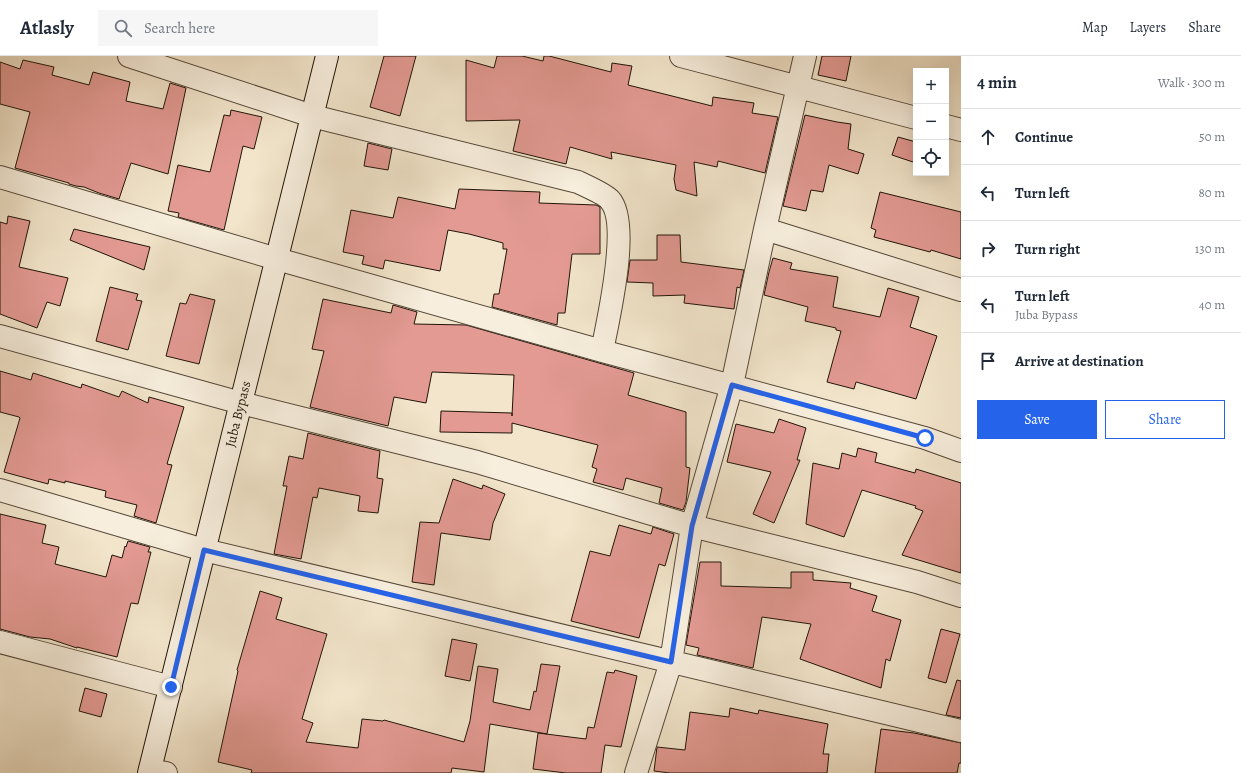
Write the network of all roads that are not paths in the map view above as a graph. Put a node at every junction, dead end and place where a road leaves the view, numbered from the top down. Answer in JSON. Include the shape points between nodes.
{"nodes":[{"id":1,"x":129,"y":56,"type":"edge"},
{"id":2,"x":327,"y":56,"type":"edge"},
{"id":3,"x":681,"y":56,"type":"edge"},
{"id":4,"x":805,"y":56,"type":"edge"},
{"id":5,"x":798,"y":86,"type":"junction"},
{"id":6,"x":312,"y":116,"type":"junction"},
{"id":7,"x":913,"y":117,"type":"edge"},
{"id":8,"x":949,"y":127,"type":"edge"},
{"id":9,"x":961,"y":130,"type":"edge"},
{"id":10,"x":0,"y":177,"type":"edge"},
{"id":11,"x":765,"y":229,"type":"junction"},
{"id":12,"x":276,"y":259,"type":"junction"},
{"id":13,"x":961,"y":290,"type":"edge"},
{"id":14,"x":0,"y":336,"type":"edge"},
{"id":15,"x":602,"y":351,"type":"junction"},
{"id":16,"x":732,"y":385,"type":"junction"},
{"id":17,"x":241,"y":404,"type":"junction"},
{"id":18,"x":961,"y":452,"type":"edge"},
{"id":19,"x":0,"y":490,"type":"edge"},
{"id":20,"x":692,"y":526,"type":"junction"},
{"id":21,"x":204,"y":550,"type":"junction"},
{"id":22,"x":961,"y":596,"type":"edge"},
{"id":23,"x":0,"y":642,"type":"edge"},
{"id":24,"x":671,"y":662,"type":"junction"},
{"id":25,"x":171,"y":687,"type":"junction"},
{"id":26,"x":961,"y":731,"type":"edge"},
{"id":27,"x":155,"y":772,"type":"edge"},
{"id":28,"x":636,"y":773,"type":"edge"}],
"edges":[{"from":1,"to":6,"type":"street"},
{"from":2,"to":6,"type":"street","name":"Juba Bypass"},
{"from":3,"to":5,"type":"street"},
{"from":4,"to":5,"type":"street"},
{"from":5,"to":7,"type":"street"},
{"from":5,"to":11,"type":"street"},
{"from":6,"to":12,"type":"street","name":"Juba Bypass"},
{"from":6,"to":15,"type":"street","via":[[578,182],[610,199],[616,209],[619,225],[617,275]]},
{"from":8,"to":9,"type":"street"},
{"from":10,"to":12,"type":"street"},
{"from":11,"to":13,"type":"street"},
{"from":11,"to":16,"type":"street"},
{"from":12,"to":15,"type":"street"},
{"from":12,"to":17,"type":"street","name":"Juba Bypass"},
{"from":14,"to":17,"type":"street"},
{"from":15,"to":16,"type":"street"},
{"from":16,"to":18,"type":"street","via":[[925,438]]},
{"from":16,"to":20,"type":"street"},
{"from":17,"to":20,"type":"street","via":[[477,462]]},
{"from":17,"to":21,"type":"street","name":"Juba Bypass"},
{"from":19,"to":21,"type":"street"},
{"from":20,"to":22,"type":"street","via":[[917,582]]},
{"from":20,"to":24,"type":"street"},
{"from":21,"to":24,"type":"street"},
{"from":21,"to":25,"type":"street","name":"Juba Bypass"},
{"from":23,"to":25,"type":"street"},
{"from":24,"to":26,"type":"street"},
{"from":24,"to":28,"type":"street"},
{"from":25,"to":27,"type":"street","name":"Juba Bypass"}]}
